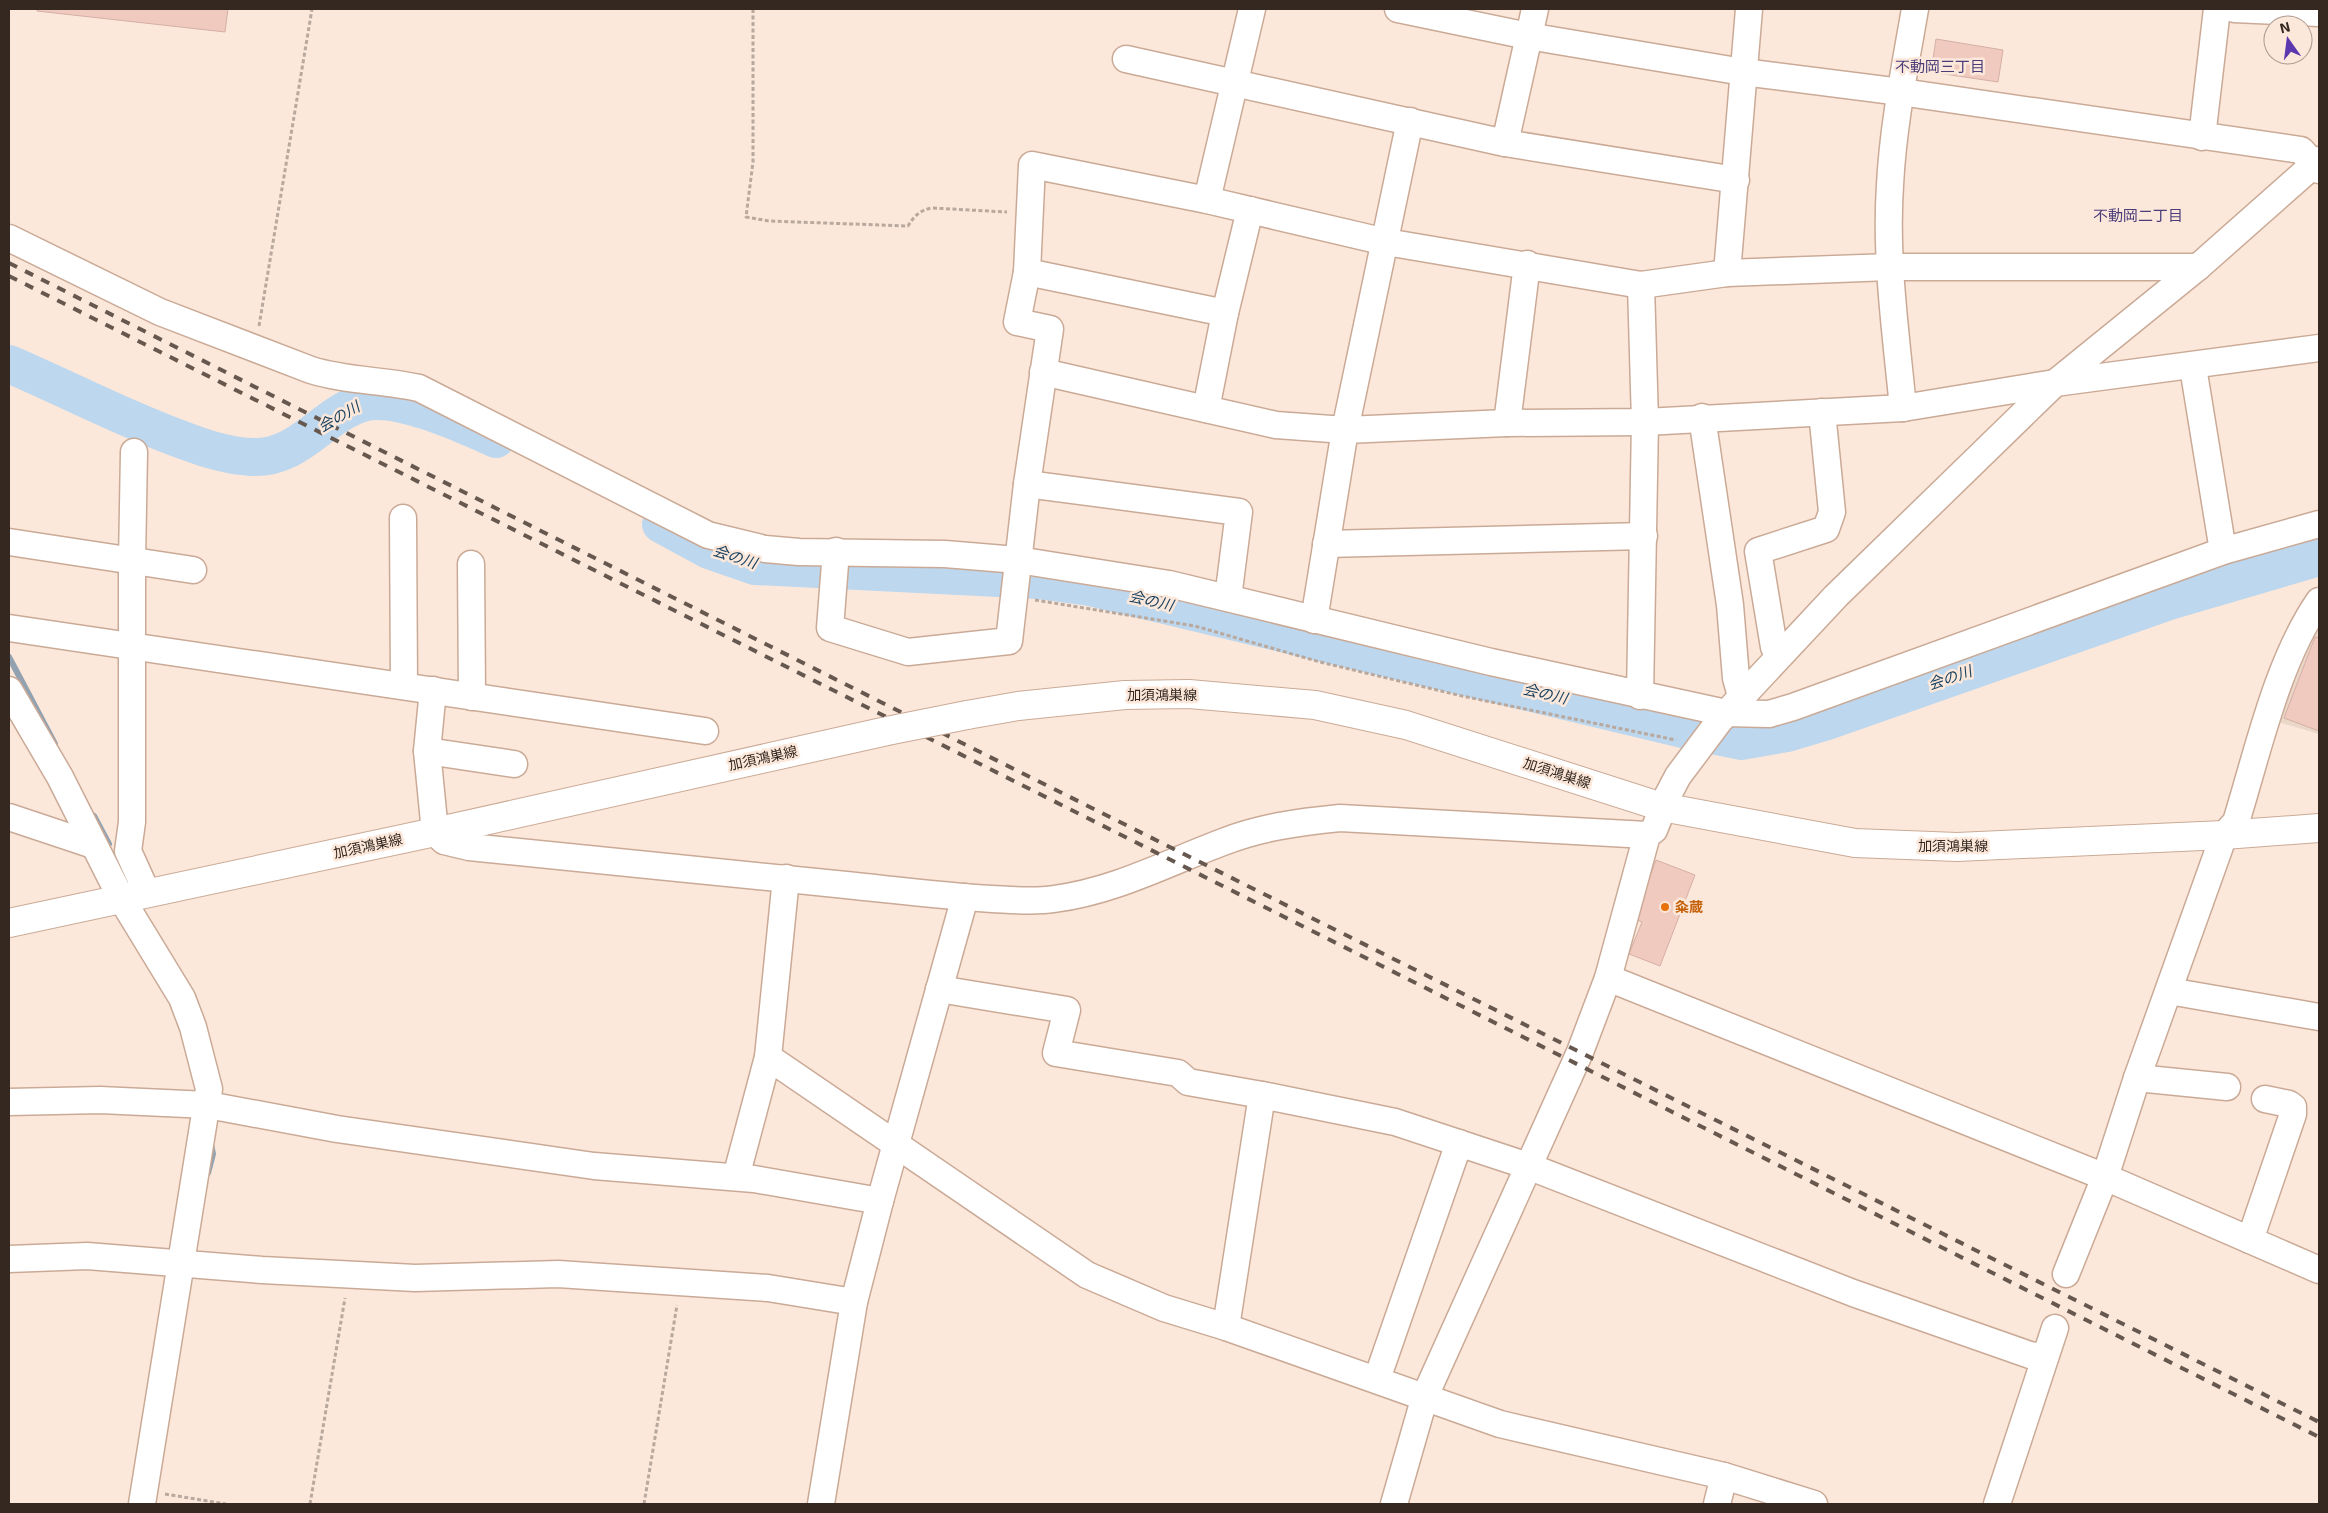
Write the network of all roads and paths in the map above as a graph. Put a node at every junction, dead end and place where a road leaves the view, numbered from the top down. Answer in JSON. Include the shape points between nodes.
{"nodes":[{"id":1,"x":312,"y":9,"type":"edge"},
{"id":2,"x":753,"y":9,"type":"edge"},
{"id":3,"x":1252,"y":9,"type":"edge"},
{"id":4,"x":1398,"y":9,"type":"edge"},
{"id":5,"x":1535,"y":9,"type":"edge"},
{"id":6,"x":1749,"y":9,"type":"edge"},
{"id":7,"x":1915,"y":9,"type":"edge"},
{"id":8,"x":2217,"y":9,"type":"edge"},
{"id":9,"x":2234,"y":9,"type":"edge"},
{"id":10,"x":2319,"y":13,"type":"edge"},
{"id":11,"x":1528,"y":36,"type":"junction"},
{"id":12,"x":1126,"y":58,"type":"dead end"},
{"id":13,"x":1743,"y":72,"type":"junction"},
{"id":14,"x":1234,"y":82,"type":"junction"},
{"id":15,"x":1901,"y":92,"type":"junction"},
{"id":16,"x":1410,"y":121,"type":"junction"},
{"id":17,"x":2202,"y":137,"type":"junction"},
{"id":18,"x":1505,"y":143,"type":"junction"},
{"id":19,"x":2318,"y":165,"type":"edge"},
{"id":20,"x":1736,"y":180,"type":"junction"},
{"id":21,"x":1207,"y":200,"type":"junction"},
{"id":22,"x":1250,"y":210,"type":"junction"},
{"id":23,"x":1030,"y":214,"type":"junction"},
{"id":24,"x":9,"y":238,"type":"edge"},
{"id":25,"x":1386,"y":242,"type":"junction"},
{"id":26,"x":1526,"y":264,"type":"junction"},
{"id":27,"x":1890,"y":267,"type":"junction"},
{"id":28,"x":2198,"y":267,"type":"junction"},
{"id":29,"x":1027,"y":272,"type":"junction"},
{"id":30,"x":1727,"y":273,"type":"junction"},
{"id":31,"x":1641,"y":285,"type":"junction"},
{"id":32,"x":1225,"y":313,"type":"junction"},
{"id":33,"x":256,"y":348,"type":"junction"},
{"id":34,"x":2319,"y":348,"type":"edge"},
{"id":35,"x":2192,"y":367,"type":"junction"},
{"id":36,"x":1043,"y":372,"type":"junction"},
{"id":37,"x":2055,"y":384,"type":"junction"},
{"id":38,"x":1903,"y":408,"type":"junction"},
{"id":39,"x":1206,"y":409,"type":"junction"},
{"id":40,"x":1822,"y":412,"type":"junction"},
{"id":41,"x":1702,"y":418,"type":"junction"},
{"id":42,"x":1645,"y":422,"type":"junction"},
{"id":43,"x":1507,"y":423,"type":"junction"},
{"id":44,"x":1345,"y":430,"type":"junction"},
{"id":45,"x":134,"y":452,"type":"dead end"},
{"id":46,"x":1027,"y":484,"type":"junction"},
{"id":47,"x":403,"y":518,"type":"dead end"},
{"id":48,"x":2319,"y":524,"type":"edge"},
{"id":49,"x":1644,"y":536,"type":"junction"},
{"id":50,"x":9,"y":542,"type":"edge"},
{"id":51,"x":1326,"y":544,"type":"junction"},
{"id":52,"x":2223,"y":551,"type":"junction"},
{"id":53,"x":833,"y":553,"type":"junction"},
{"id":54,"x":132,"y":561,"type":"junction"},
{"id":55,"x":471,"y":564,"type":"dead end"},
{"id":56,"x":193,"y":570,"type":"dead end"},
{"id":57,"x":1016,"y":579,"type":"junction"},
{"id":58,"x":1228,"y":598,"type":"junction"},
{"id":59,"x":2319,"y":601,"type":"edge"},
{"id":60,"x":1314,"y":620,"type":"junction"},
{"id":61,"x":9,"y":628,"type":"edge"},
{"id":62,"x":132,"y":645,"type":"junction"},
{"id":63,"x":1778,"y":655,"type":"junction"},
{"id":64,"x":404,"y":686,"type":"junction"},
{"id":65,"x":9,"y":690,"type":"edge"},
{"id":66,"x":433,"y":690,"type":"junction"},
{"id":67,"x":472,"y":696,"type":"junction"},
{"id":68,"x":1640,"y":696,"type":"junction"},
{"id":69,"x":1729,"y":710,"type":"junction"},
{"id":70,"x":705,"y":732,"type":"dead end"},
{"id":71,"x":1701,"y":746,"type":"junction"},
{"id":72,"x":427,"y":751,"type":"junction"},
{"id":73,"x":514,"y":764,"type":"dead end"},
{"id":74,"x":1662,"y":807,"type":"junction"},
{"id":75,"x":9,"y":817,"type":"edge"},
{"id":76,"x":2319,"y":828,"type":"edge"},
{"id":77,"x":435,"y":832,"type":"junction"},
{"id":78,"x":1647,"y":835,"type":"junction"},
{"id":79,"x":2224,"y":835,"type":"junction"},
{"id":80,"x":93,"y":845,"type":"junction"},
{"id":81,"x":133,"y":862,"type":"junction"},
{"id":82,"x":107,"y":870,"type":"junction"},
{"id":83,"x":786,"y":878,"type":"junction"},
{"id":84,"x":134,"y":896,"type":"junction"},
{"id":85,"x":965,"y":897,"type":"junction"},
{"id":86,"x":9,"y":923,"type":"edge"},
{"id":87,"x":1608,"y":978,"type":"junction"},
{"id":88,"x":939,"y":989,"type":"junction"},
{"id":89,"x":2169,"y":991,"type":"junction"},
{"id":90,"x":2319,"y":1017,"type":"edge"},
{"id":91,"x":768,"y":1057,"type":"junction"},
{"id":92,"x":2137,"y":1078,"type":"junction"},
{"id":93,"x":2227,"y":1087,"type":"dead end"},
{"id":94,"x":1262,"y":1095,"type":"junction"},
{"id":95,"x":2265,"y":1099,"type":"dead end"},
{"id":96,"x":9,"y":1102,"type":"edge"},
{"id":97,"x":208,"y":1105,"type":"junction"},
{"id":98,"x":1459,"y":1143,"type":"junction"},
{"id":99,"x":897,"y":1146,"type":"junction"},
{"id":100,"x":1528,"y":1166,"type":"junction"},
{"id":101,"x":736,"y":1177,"type":"junction"},
{"id":102,"x":2105,"y":1177,"type":"junction"},
{"id":103,"x":880,"y":1202,"type":"junction"},
{"id":104,"x":2250,"y":1240,"type":"junction"},
{"id":105,"x":9,"y":1259,"type":"edge"},
{"id":106,"x":182,"y":1264,"type":"junction"},
{"id":107,"x":2319,"y":1270,"type":"edge"},
{"id":108,"x":350,"y":1274,"type":"junction"},
{"id":109,"x":2066,"y":1274,"type":"dead end"},
{"id":110,"x":680,"y":1282,"type":"junction"},
{"id":111,"x":854,"y":1302,"type":"junction"},
{"id":112,"x":1226,"y":1326,"type":"junction"},
{"id":113,"x":2055,"y":1328,"type":"dead end"},
{"id":114,"x":2045,"y":1357,"type":"junction"},
{"id":115,"x":1377,"y":1379,"type":"junction"},
{"id":116,"x":1425,"y":1396,"type":"junction"},
{"id":117,"x":1724,"y":1476,"type":"junction"},
{"id":118,"x":144,"y":1497,"type":"edge"},
{"id":119,"x":226,"y":1504,"type":"edge"},
{"id":120,"x":310,"y":1504,"type":"edge"},
{"id":121,"x":644,"y":1504,"type":"edge"},
{"id":122,"x":821,"y":1504,"type":"edge"},
{"id":123,"x":1394,"y":1504,"type":"edge"},
{"id":124,"x":1717,"y":1504,"type":"edge"},
{"id":125,"x":1814,"y":1504,"type":"edge"},
{"id":126,"x":1997,"y":1504,"type":"edge"}],
"edges":[{"from":1,"to":33,"type":"path"},
{"from":2,"to":23,"type":"path","via":[[753,162],[746,217],[769,221],[908,226],[923,210],[932,208]]},
{"from":3,"to":14,"type":"street"},
{"from":4,"to":11,"type":"street"},
{"from":5,"to":11,"type":"street"},
{"from":6,"to":13,"type":"street"},
{"from":7,"to":15,"type":"street"},
{"from":8,"to":17,"type":"street"},
{"from":9,"to":10,"type":"street"},
{"from":11,"to":13,"type":"street"},
{"from":11,"to":18,"type":"street"},
{"from":12,"to":14,"type":"street"},
{"from":13,"to":15,"type":"street"},
{"from":13,"to":20,"type":"street"},
{"from":14,"to":16,"type":"street"},
{"from":14,"to":21,"type":"street"},
{"from":15,"to":17,"type":"street"},
{"from":15,"to":27,"type":"street","via":[[1890,185]]},
{"from":16,"to":18,"type":"street"},
{"from":16,"to":25,"type":"street"},
{"from":17,"to":19,"type":"street","via":[[2301,150]]},
{"from":18,"to":20,"type":"street"},
{"from":19,"to":28,"type":"street"},
{"from":20,"to":30,"type":"street"},
{"from":21,"to":22,"type":"street"},
{"from":21,"to":23,"type":"street","via":[[1032,165]]},
{"from":22,"to":25,"type":"street"},
{"from":22,"to":32,"type":"street"},
{"from":23,"to":29,"type":"street"},
{"from":24,"to":33,"type":"street","via":[[160,312]]},
{"from":25,"to":26,"type":"street"},
{"from":25,"to":44,"type":"street"},
{"from":26,"to":31,"type":"street"},
{"from":26,"to":43,"type":"street"},
{"from":27,"to":28,"type":"street"},
{"from":27,"to":30,"type":"street"},
{"from":27,"to":38,"type":"street"},
{"from":28,"to":37,"type":"street"},
{"from":29,"to":32,"type":"street"},
{"from":29,"to":36,"type":"street","via":[[1017,322],[1050,329]]},
{"from":30,"to":31,"type":"street"},
{"from":31,"to":42,"type":"street"},
{"from":32,"to":39,"type":"street"},
{"from":33,"to":53,"type":"street","via":[[333,376],[419,388],[708,534],[765,549]]},
{"from":34,"to":35,"type":"street"},
{"from":35,"to":37,"type":"street"},
{"from":35,"to":52,"type":"street"},
{"from":36,"to":39,"type":"street"},
{"from":36,"to":46,"type":"street"},
{"from":37,"to":38,"type":"street"},
{"from":37,"to":63,"type":"street"},
{"from":38,"to":40,"type":"street"},
{"from":39,"to":44,"type":"street","via":[[1276,425]]},
{"from":40,"to":41,"type":"street"},
{"from":40,"to":63,"type":"street","via":[[1832,512],[1826,529],[1758,550]]},
{"from":41,"to":42,"type":"street"},
{"from":41,"to":69,"type":"street","via":[[1730,605],[1736,678]]},
{"from":42,"to":43,"type":"street"},
{"from":42,"to":49,"type":"street"},
{"from":43,"to":44,"type":"street"},
{"from":44,"to":51,"type":"street"},
{"from":45,"to":54,"type":"street"},
{"from":46,"to":57,"type":"street"},
{"from":46,"to":58,"type":"street","via":[[1239,512]]},
{"from":47,"to":64,"type":"street"},
{"from":48,"to":52,"type":"street"},
{"from":49,"to":51,"type":"street"},
{"from":49,"to":68,"type":"street"},
{"from":50,"to":54,"type":"street"},
{"from":51,"to":60,"type":"street"},
{"from":52,"to":69,"type":"street","via":[[1793,707],[1769,714]]},
{"from":53,"to":57,"type":"street","via":[[945,554]]},
{"from":53,"to":57,"type":"street","via":[[830,628],[908,652],[1009,641]]},
{"from":54,"to":56,"type":"street"},
{"from":54,"to":62,"type":"street"},
{"from":55,"to":67,"type":"street"},
{"from":57,"to":58,"type":"street","via":[[1169,584]]},
{"from":57,"to":71,"type":"path","via":[[1320,662],[1452,694]]},
{"from":58,"to":60,"type":"street"},
{"from":59,"to":79,"type":"street","via":[[2282,674],[2236,822]]},
{"from":60,"to":68,"type":"street"},
{"from":61,"to":62,"type":"street"},
{"from":62,"to":64,"type":"street"},
{"from":62,"to":81,"type":"street","via":[[132,822],[128,851]]},
{"from":63,"to":69,"type":"street"},
{"from":64,"to":66,"type":"street"},
{"from":65,"to":80,"type":"street","via":[[60,777]]},
{"from":66,"to":67,"type":"street"},
{"from":66,"to":72,"type":"street"},
{"from":67,"to":70,"type":"street"},
{"from":68,"to":69,"type":"street"},
{"from":69,"to":71,"type":"street"},
{"from":71,"to":74,"type":"street","via":[[1678,776]]},
{"from":72,"to":73,"type":"street"},
{"from":72,"to":77,"type":"street"},
{"from":74,"to":77,"type":"main road","name":"加須鴻巣線","bridge":true,"via":[[1406,725],[1315,705],[1198,695],[1125,694],[967,715]]},
{"from":74,"to":78,"type":"street","via":[[1654,830]]},
{"from":74,"to":79,"type":"main road","name":"加須鴻巣線","via":[[1855,843],[1957,847]]},
{"from":75,"to":80,"type":"street"},
{"from":76,"to":79,"type":"main road","name":"加須鴻巣線"},
{"from":77,"to":83,"type":"street","via":[[444,842],[469,847]]},
{"from":77,"to":84,"type":"main road","name":"加須鴻巣線"},
{"from":78,"to":85,"type":"street","via":[[1340,818],[1273,827],[1223,842],[1140,877],[1053,899]]},
{"from":78,"to":87,"type":"street"},
{"from":79,"to":89,"type":"street"},
{"from":80,"to":82,"type":"street"},
{"from":81,"to":82,"type":"street"},
{"from":81,"to":84,"type":"street"},
{"from":82,"to":84,"type":"street"},
{"from":83,"to":85,"type":"street"},
{"from":83,"to":91,"type":"street"},
{"from":84,"to":86,"type":"main road","name":"加須鴻巣線"},
{"from":84,"to":97,"type":"street","via":[[193,1027],[209,1089]]},
{"from":85,"to":88,"type":"street"},
{"from":87,"to":100,"type":"street","via":[[1576,1063]]},
{"from":87,"to":102,"type":"street"},
{"from":88,"to":94,"type":"street","via":[[1067,1010],[1056,1053],[1178,1073],[1188,1082]]},
{"from":88,"to":99,"type":"street"},
{"from":89,"to":90,"type":"street"},
{"from":89,"to":92,"type":"street"},
{"from":91,"to":99,"type":"street"},
{"from":91,"to":101,"type":"street"},
{"from":92,"to":93,"type":"street"},
{"from":92,"to":102,"type":"street"},
{"from":94,"to":98,"type":"street","via":[[1395,1122]]},
{"from":94,"to":112,"type":"street"},
{"from":95,"to":104,"type":"street","via":[[2289,1104],[2293,1107],[2293,1114]]},
{"from":96,"to":97,"type":"street","via":[[100,1100]]},
{"from":97,"to":101,"type":"street","via":[[337,1129],[594,1166]]},
{"from":97,"to":106,"type":"street"},
{"from":98,"to":100,"type":"street"},
{"from":98,"to":115,"type":"street"},
{"from":99,"to":103,"type":"street"},
{"from":99,"to":112,"type":"street","via":[[1087,1275],[1164,1308]]},
{"from":100,"to":114,"type":"street","via":[[1853,1293],[2030,1356]]},
{"from":100,"to":116,"type":"street"},
{"from":101,"to":103,"type":"street"},
{"from":102,"to":104,"type":"street"},
{"from":102,"to":109,"type":"street"},
{"from":103,"to":111,"type":"street"},
{"from":104,"to":107,"type":"street"},
{"from":105,"to":106,"type":"street","via":[[87,1256]]},
{"from":106,"to":108,"type":"street"},
{"from":106,"to":118,"type":"street"},
{"from":108,"to":110,"type":"street","via":[[414,1278],[558,1274]]},
{"from":108,"to":120,"type":"path"},
{"from":110,"to":111,"type":"street","via":[[768,1288]]},
{"from":110,"to":121,"type":"path"},
{"from":111,"to":122,"type":"street"},
{"from":112,"to":115,"type":"street"},
{"from":113,"to":114,"type":"street"},
{"from":114,"to":126,"type":"street"},
{"from":115,"to":116,"type":"street"},
{"from":116,"to":117,"type":"street","via":[[1500,1424]]},
{"from":116,"to":123,"type":"street"},
{"from":117,"to":124,"type":"street"},
{"from":117,"to":125,"type":"street"},
{"from":118,"to":119,"type":"path"}]}
